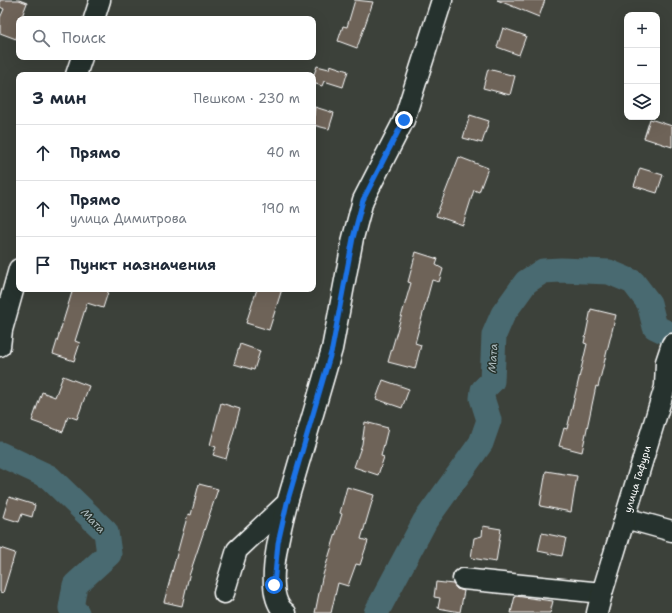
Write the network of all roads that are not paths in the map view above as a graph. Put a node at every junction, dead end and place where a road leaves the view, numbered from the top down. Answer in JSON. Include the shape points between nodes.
{"nodes":[{"id":1,"x":100,"y":0,"type":"edge"},
{"id":2,"x":442,"y":0,"type":"edge"},
{"id":3,"x":95,"y":16,"type":"edge"},
{"id":4,"x":81,"y":60,"type":"edge"},
{"id":5,"x":77,"y":72,"type":"edge"},
{"id":6,"x":16,"y":280,"type":"edge"},
{"id":7,"x":672,"y":344,"type":"edge"},
{"id":8,"x":0,"y":346,"type":"edge"},
{"id":9,"x":287,"y":503,"type":"junction"},
{"id":10,"x":625,"y":518,"type":"junction"},
{"id":11,"x":672,"y":531,"type":"edge"},
{"id":12,"x":462,"y":579,"type":"dead end"},
{"id":13,"x":224,"y":593,"type":"dead end"},
{"id":14,"x":602,"y":593,"type":"junction"},
{"id":15,"x":286,"y":613,"type":"edge"},
{"id":16,"x":597,"y":613,"type":"edge"}],
"edges":[{"from":1,"to":3,"type":"street"},
{"from":2,"to":9,"type":"street","via":[[404,120],[363,200],[353,238],[332,349]]},
{"from":4,"to":5,"type":"street"},
{"from":6,"to":8,"type":"street"},
{"from":7,"to":10,"type":"street","name":"улица Гафури","via":[[666,362],[665,387]]},
{"from":9,"to":13,"type":"street","via":[[237,550]]},
{"from":9,"to":15,"type":"street","via":[[278,543],[274,585],[275,600]]},
{"from":10,"to":11,"type":"street"},
{"from":10,"to":14,"type":"street","name":"улица Гафури"},
{"from":12,"to":14,"type":"street"},
{"from":14,"to":16,"type":"street","name":"улица Гафури"}]}
